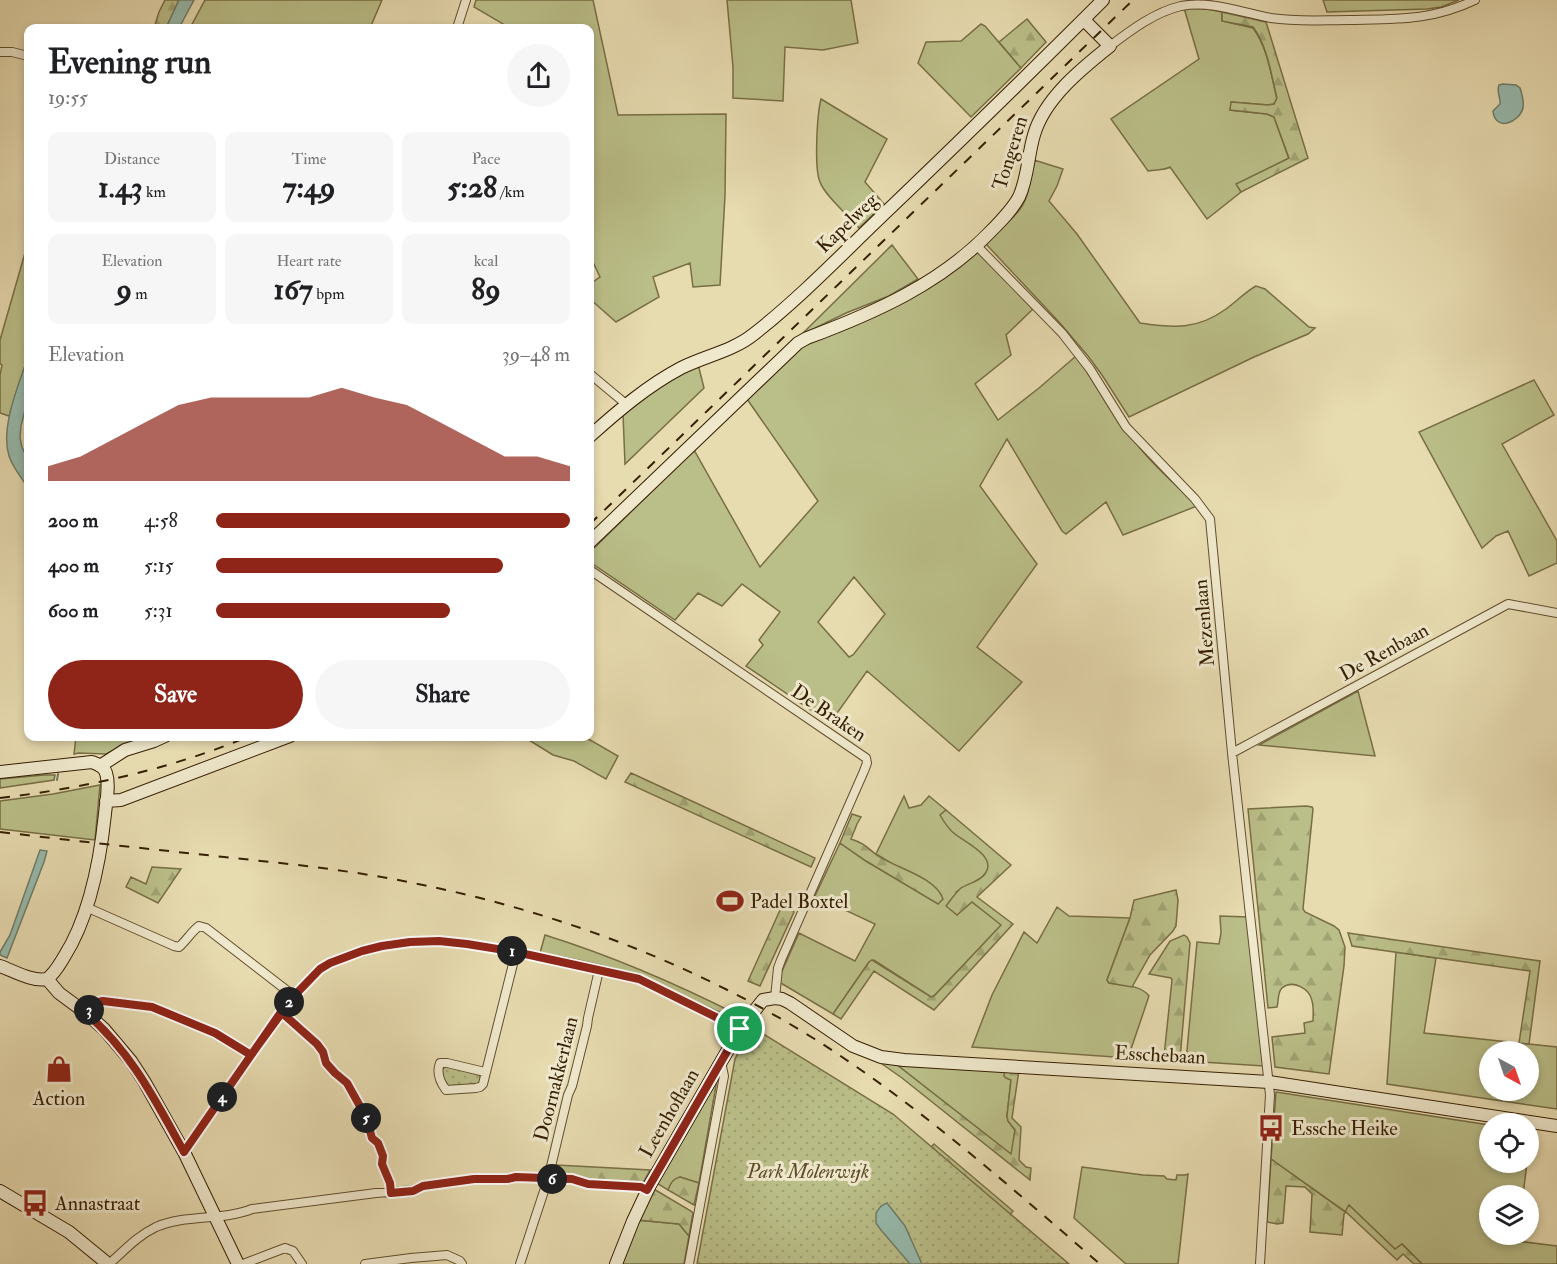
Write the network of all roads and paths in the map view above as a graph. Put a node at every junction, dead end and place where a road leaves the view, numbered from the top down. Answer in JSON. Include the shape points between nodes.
{"nodes":[{"id":1,"x":466,"y":0,"type":"edge"},
{"id":2,"x":1103,"y":0,"type":"edge"},
{"id":3,"x":1475,"y":0,"type":"edge"},
{"id":4,"x":1084,"y":20,"type":"junction"},
{"id":5,"x":458,"y":24,"type":"edge"},
{"id":6,"x":1110,"y":46,"type":"junction"},
{"id":7,"x":0,"y":52,"type":"edge"},
{"id":8,"x":24,"y":55,"type":"edge"},
{"id":9,"x":977,"y":246,"type":"junction"},
{"id":10,"x":594,"y":377,"type":"edge"},
{"id":11,"x":626,"y":404,"type":"junction"},
{"id":12,"x":594,"y":432,"type":"edge"},
{"id":13,"x":594,"y":538,"type":"edge"},
{"id":14,"x":594,"y":573,"type":"edge"},
{"id":15,"x":1557,"y":613,"type":"edge"},
{"id":16,"x":154,"y":741,"type":"edge"},
{"id":17,"x":277,"y":741,"type":"edge"},
{"id":18,"x":1232,"y":753,"type":"junction"},
{"id":19,"x":100,"y":766,"type":"junction"},
{"id":20,"x":0,"y":772,"type":"edge"},
{"id":21,"x":106,"y":801,"type":"junction"},
{"id":22,"x":86,"y":907,"type":"junction"},
{"id":23,"x":516,"y":952,"type":"junction"},
{"id":24,"x":0,"y":966,"type":"edge"},
{"id":25,"x":599,"y":970,"type":"junction"},
{"id":26,"x":47,"y":979,"type":"junction"},
{"id":27,"x":294,"y":996,"type":"junction"},
{"id":28,"x":775,"y":998,"type":"junction"},
{"id":29,"x":281,"y":1012,"type":"junction"},
{"id":30,"x":86,"y":1013,"type":"junction"},
{"id":31,"x":740,"y":1029,"type":"junction"},
{"id":32,"x":251,"y":1055,"type":"junction"},
{"id":33,"x":721,"y":1062,"type":"junction"},
{"id":34,"x":485,"y":1072,"type":"junction"},
{"id":35,"x":1269,"y":1082,"type":"junction"},
{"id":36,"x":1557,"y":1126,"type":"edge"},
{"id":37,"x":184,"y":1152,"type":"junction"},
{"id":38,"x":548,"y":1179,"type":"junction"},
{"id":39,"x":647,"y":1190,"type":"junction"},
{"id":40,"x":0,"y":1191,"type":"edge"},
{"id":41,"x":391,"y":1193,"type":"junction"},
{"id":42,"x":215,"y":1216,"type":"junction"},
{"id":43,"x":108,"y":1264,"type":"edge"},
{"id":44,"x":238,"y":1264,"type":"edge"},
{"id":45,"x":243,"y":1264,"type":"edge"},
{"id":46,"x":302,"y":1264,"type":"edge"},
{"id":47,"x":367,"y":1264,"type":"edge"},
{"id":48,"x":462,"y":1264,"type":"edge"},
{"id":49,"x":520,"y":1264,"type":"edge"},
{"id":50,"x":616,"y":1264,"type":"edge"},
{"id":51,"x":689,"y":1264,"type":"edge"},
{"id":52,"x":1260,"y":1264,"type":"edge"}],
"edges":[{"from":1,"to":5,"type":"street"},
{"from":2,"to":4,"type":"street","name":"Kapelweg"},
{"from":3,"to":6,"type":"street","name":"Tongeren","via":[[1424,17],[1332,20],[1273,18],[1202,3],[1182,5],[1158,15]]},
{"from":4,"to":6,"type":"street"},
{"from":4,"to":11,"type":"street","name":"Kapelweg","via":[[807,288],[747,340],[674,372]]},
{"from":6,"to":9,"type":"street","name":"Tongeren","via":[[1044,110],[1019,196]]},
{"from":7,"to":8,"type":"street"},
{"from":9,"to":13,"type":"street","name":"Tongeren","via":[[883,307],[798,343]]},
{"from":9,"to":18,"type":"street","name":"Mezenlaan","via":[[1062,333],[1126,427],[1210,519]]},
{"from":10,"to":11,"type":"street"},
{"from":11,"to":12,"type":"street","name":"Kapelweg"},
{"from":14,"to":28,"type":"street","name":"De Braken","via":[[866,758],[864,771],[781,960]]},
{"from":15,"to":18,"type":"street","name":"De Renbaan","via":[[1508,604]]},
{"from":16,"to":19,"type":"street","via":[[125,750]]},
{"from":17,"to":21,"type":"street","via":[[121,801]]},
{"from":18,"to":35,"type":"street","name":"Mezenlaan"},
{"from":19,"to":20,"type":"street","via":[[85,762]]},
{"from":19,"to":21,"type":"street","via":[[106,775]]},
{"from":21,"to":22,"type":"street","via":[[102,844]]},
{"from":22,"to":26,"type":"street","via":[[76,938]]},
{"from":22,"to":27,"type":"street","via":[[179,947],[199,926],[206,928]]},
{"from":23,"to":25,"type":"street"},
{"from":23,"to":27,"type":"street","via":[[439,941],[382,946],[330,963]]},
{"from":23,"to":34,"type":"street"},
{"from":24,"to":26,"type":"street","via":[[32,978]]},
{"from":25,"to":31,"type":"street","via":[[639,979]]},
{"from":25,"to":38,"type":"street","name":"Doornakkerlaan"},
{"from":26,"to":30,"type":"street"},
{"from":27,"to":29,"type":"street"},
{"from":28,"to":31,"type":"street","name":"Leenhoflaan","via":[[763,1000]]},
{"from":28,"to":35,"type":"street","name":"Esschebaan","via":[[790,1003],[853,1046],[881,1057]]},
{"from":29,"to":32,"type":"street"},
{"from":29,"to":41,"type":"street","via":[[317,1044],[326,1063],[347,1083],[366,1117],[372,1138],[378,1143]]},
{"from":30,"to":32,"type":"street","via":[[103,1001],[152,1007],[215,1033]]},
{"from":30,"to":37,"type":"street","via":[[131,1061]]},
{"from":31,"to":33,"type":"street","name":"Leenhoflaan"},
{"from":32,"to":37,"type":"street"},
{"from":33,"to":39,"type":"street","name":"Leenhoflaan"},
{"from":33,"to":51,"type":"street","via":[[724,1076]]},
{"from":34,"to":34,"type":"street","via":[[480,1087],[451,1091],[446,1090],[437,1070],[440,1062]]},
{"from":35,"to":36,"type":"street","name":"Esschebaan"},
{"from":35,"to":52,"type":"street"},
{"from":37,"to":42,"type":"street"},
{"from":38,"to":39,"type":"street"},
{"from":38,"to":41,"type":"street","via":[[474,1179]]},
{"from":38,"to":49,"type":"street","name":"Doornakkerlaan"},
{"from":39,"to":50,"type":"street","name":"Leenhoflaan"},
{"from":40,"to":43,"type":"street","via":[[69,1232]]},
{"from":41,"to":42,"type":"street"},
{"from":42,"to":43,"type":"street","via":[[157,1227],[137,1238]]},
{"from":42,"to":44,"type":"street"},
{"from":45,"to":46,"type":"street","via":[[285,1248],[293,1251]]},
{"from":47,"to":48,"type":"street","via":[[447,1255]]}]}
